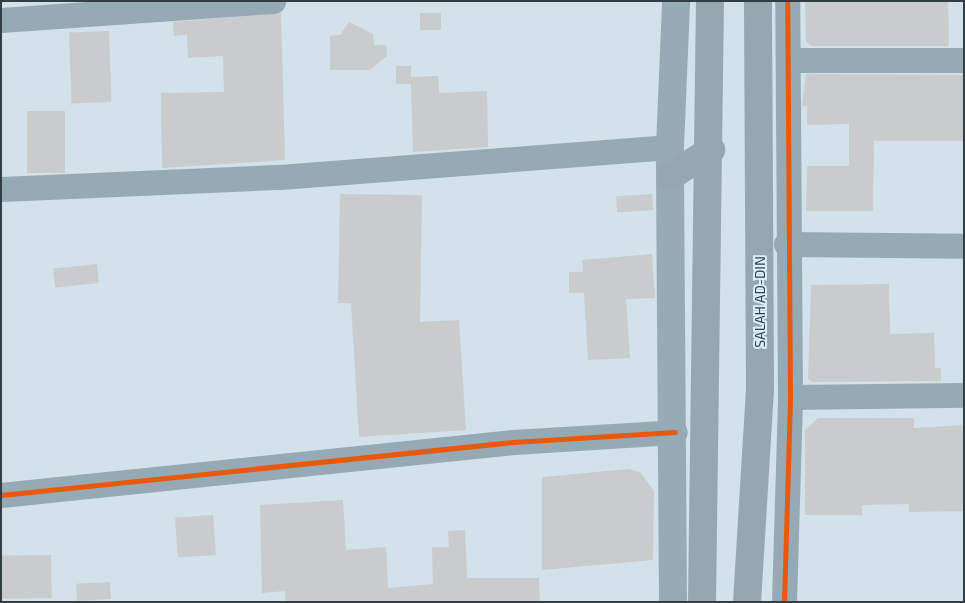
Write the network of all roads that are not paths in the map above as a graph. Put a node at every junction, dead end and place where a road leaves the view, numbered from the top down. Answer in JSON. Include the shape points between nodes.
{"nodes":[{"id":1,"x":273,"y":1,"type":"edge"},
{"id":2,"x":676,"y":1,"type":"edge"},
{"id":3,"x":710,"y":1,"type":"edge"},
{"id":4,"x":758,"y":1,"type":"edge"},
{"id":5,"x":787,"y":1,"type":"edge"},
{"id":6,"x":1,"y":20,"type":"edge"},
{"id":7,"x":788,"y":60,"type":"junction"},
{"id":8,"x":964,"y":60,"type":"edge"},
{"id":9,"x":670,"y":147,"type":"junction"},
{"id":10,"x":711,"y":150,"type":"junction"},
{"id":11,"x":671,"y":176,"type":"junction"},
{"id":12,"x":1,"y":189,"type":"edge"},
{"id":13,"x":786,"y":244,"type":"junction"},
{"id":14,"x":964,"y":246,"type":"edge"},
{"id":15,"x":964,"y":395,"type":"edge"},
{"id":16,"x":790,"y":397,"type":"junction"},
{"id":17,"x":675,"y":432,"type":"junction"},
{"id":18,"x":788,"y":476,"type":"junction"},
{"id":19,"x":755,"y":477,"type":"junction"},
{"id":20,"x":1,"y":495,"type":"edge"},
{"id":21,"x":674,"y":602,"type":"edge"},
{"id":22,"x":702,"y":602,"type":"edge"},
{"id":23,"x":747,"y":602,"type":"edge"},
{"id":24,"x":784,"y":602,"type":"edge"}],
"edges":[{"from":1,"to":6,"type":"street"},
{"from":2,"to":9,"type":"main road"},
{"from":3,"to":10,"type":"highway"},
{"from":4,"to":19,"type":"highway","name":"SALAH AD-DIN","via":[[760,389]]},
{"from":5,"to":7,"type":"street"},
{"from":7,"to":8,"type":"street"},
{"from":7,"to":13,"type":"street"},
{"from":9,"to":11,"type":"main road"},
{"from":9,"to":12,"type":"street","via":[[280,177]]},
{"from":10,"to":11,"type":"highway"},
{"from":10,"to":22,"type":"highway"},
{"from":11,"to":17,"type":"main road"},
{"from":13,"to":14,"type":"street"},
{"from":13,"to":16,"type":"street"},
{"from":15,"to":16,"type":"street"},
{"from":16,"to":18,"type":"street"},
{"from":17,"to":20,"type":"street","via":[[513,442]]},
{"from":17,"to":21,"type":"main road"},
{"from":18,"to":19,"type":"street"},
{"from":18,"to":24,"type":"street"},
{"from":19,"to":23,"type":"highway","name":"SALAH AD-DIN"}]}
